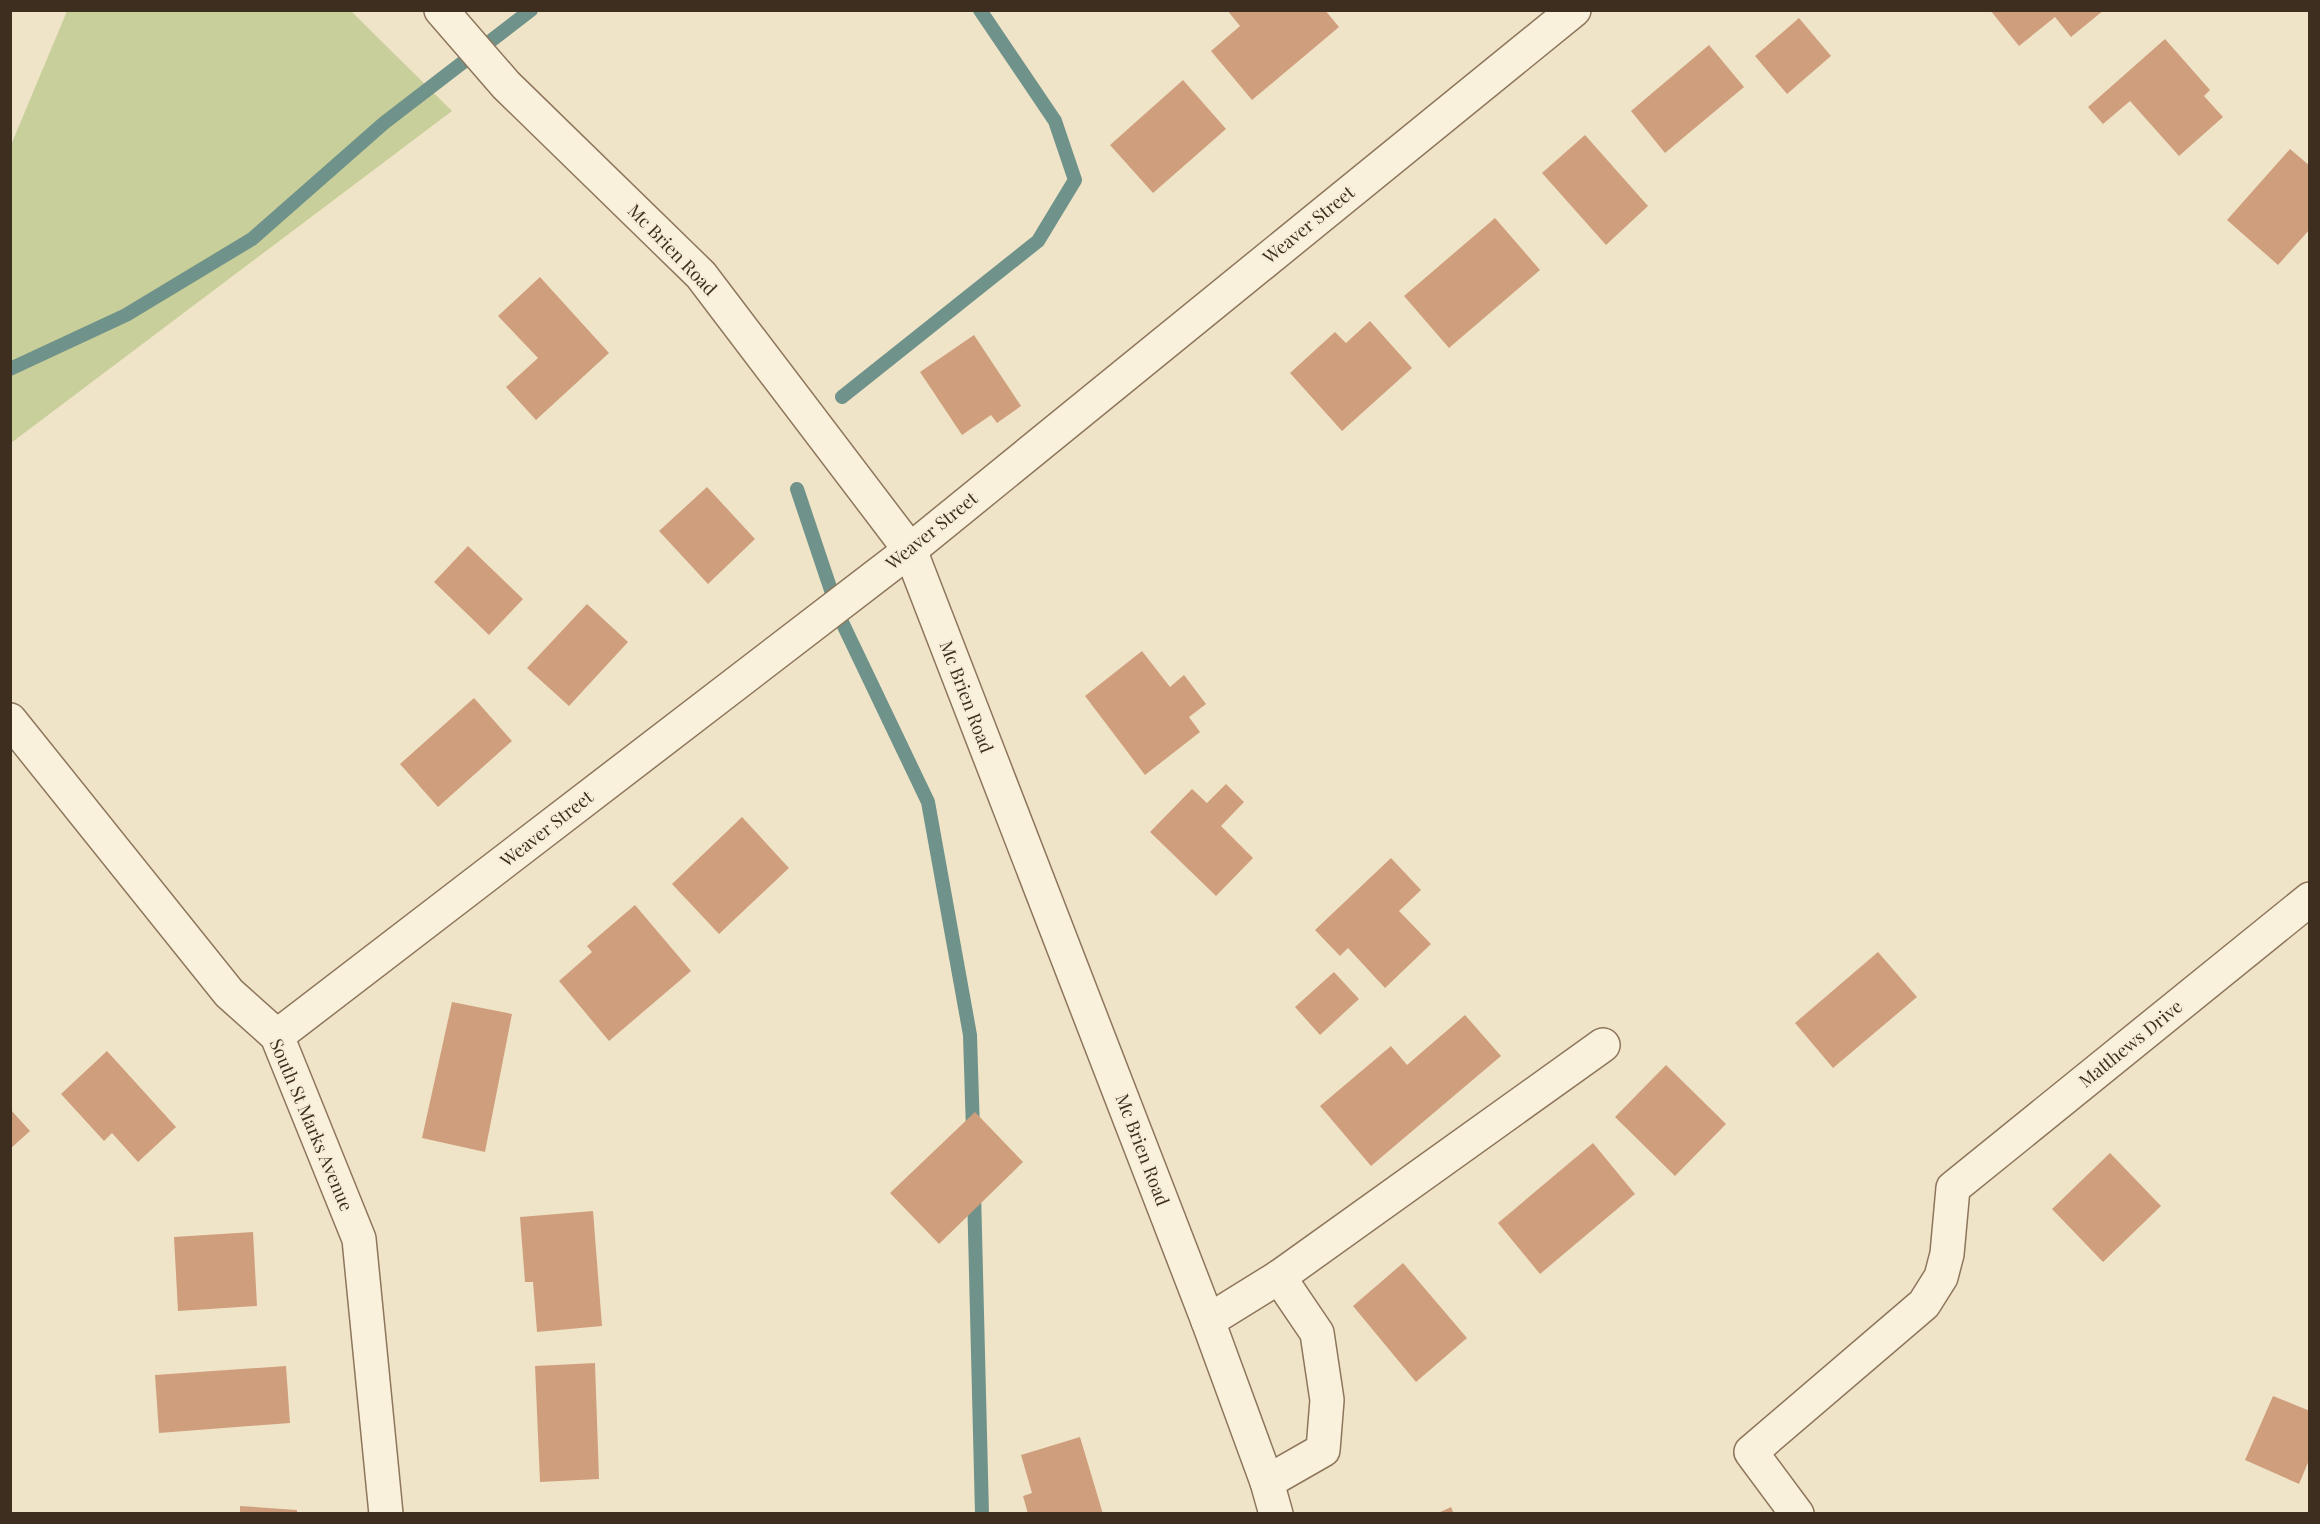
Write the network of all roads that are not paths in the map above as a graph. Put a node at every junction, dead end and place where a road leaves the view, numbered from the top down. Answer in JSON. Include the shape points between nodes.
{"nodes":[{"id":1,"x":441,"y":10,"type":"edge"},
{"id":2,"x":1574,"y":10,"type":"edge"},
{"id":3,"x":910,"y":550,"type":"junction"},
{"id":4,"x":10,"y":720,"type":"edge"},
{"id":5,"x":2310,"y":899,"type":"edge"},
{"id":6,"x":277,"y":1036,"type":"junction"},
{"id":7,"x":1603,"y":1045,"type":"dead end"},
{"id":8,"x":1279,"y":1277,"type":"junction"},
{"id":9,"x":1209,"y":1321,"type":"junction"},
{"id":10,"x":1267,"y":1482,"type":"junction"},
{"id":11,"x":386,"y":1514,"type":"edge"},
{"id":12,"x":1276,"y":1514,"type":"edge"},
{"id":13,"x":1797,"y":1514,"type":"edge"}],
"edges":[{"from":1,"to":3,"type":"street","name":"Mc Brien Road","via":[[506,85],[701,275]]},
{"from":2,"to":3,"type":"street","name":"Weaver Street"},
{"from":3,"to":6,"type":"street","name":"Weaver Street"},
{"from":3,"to":9,"type":"street","name":"Mc Brien Road"},
{"from":4,"to":6,"type":"street","name":"South St Marks Avenue","via":[[229,993]]},
{"from":5,"to":13,"type":"street","name":"Matthews Drive","via":[[1953,1188],[1947,1254],[1941,1276],[1924,1304],[1751,1452]]},
{"from":6,"to":11,"type":"street","name":"South St Marks Avenue","via":[[359,1239]]},
{"from":7,"to":8,"type":"street"},
{"from":8,"to":9,"type":"street"},
{"from":8,"to":10,"type":"street","via":[[1317,1333],[1327,1400],[1323,1450]]},
{"from":9,"to":10,"type":"street","name":"Mc Brien Road"},
{"from":10,"to":12,"type":"street","name":"Mc Brien Road"}]}
